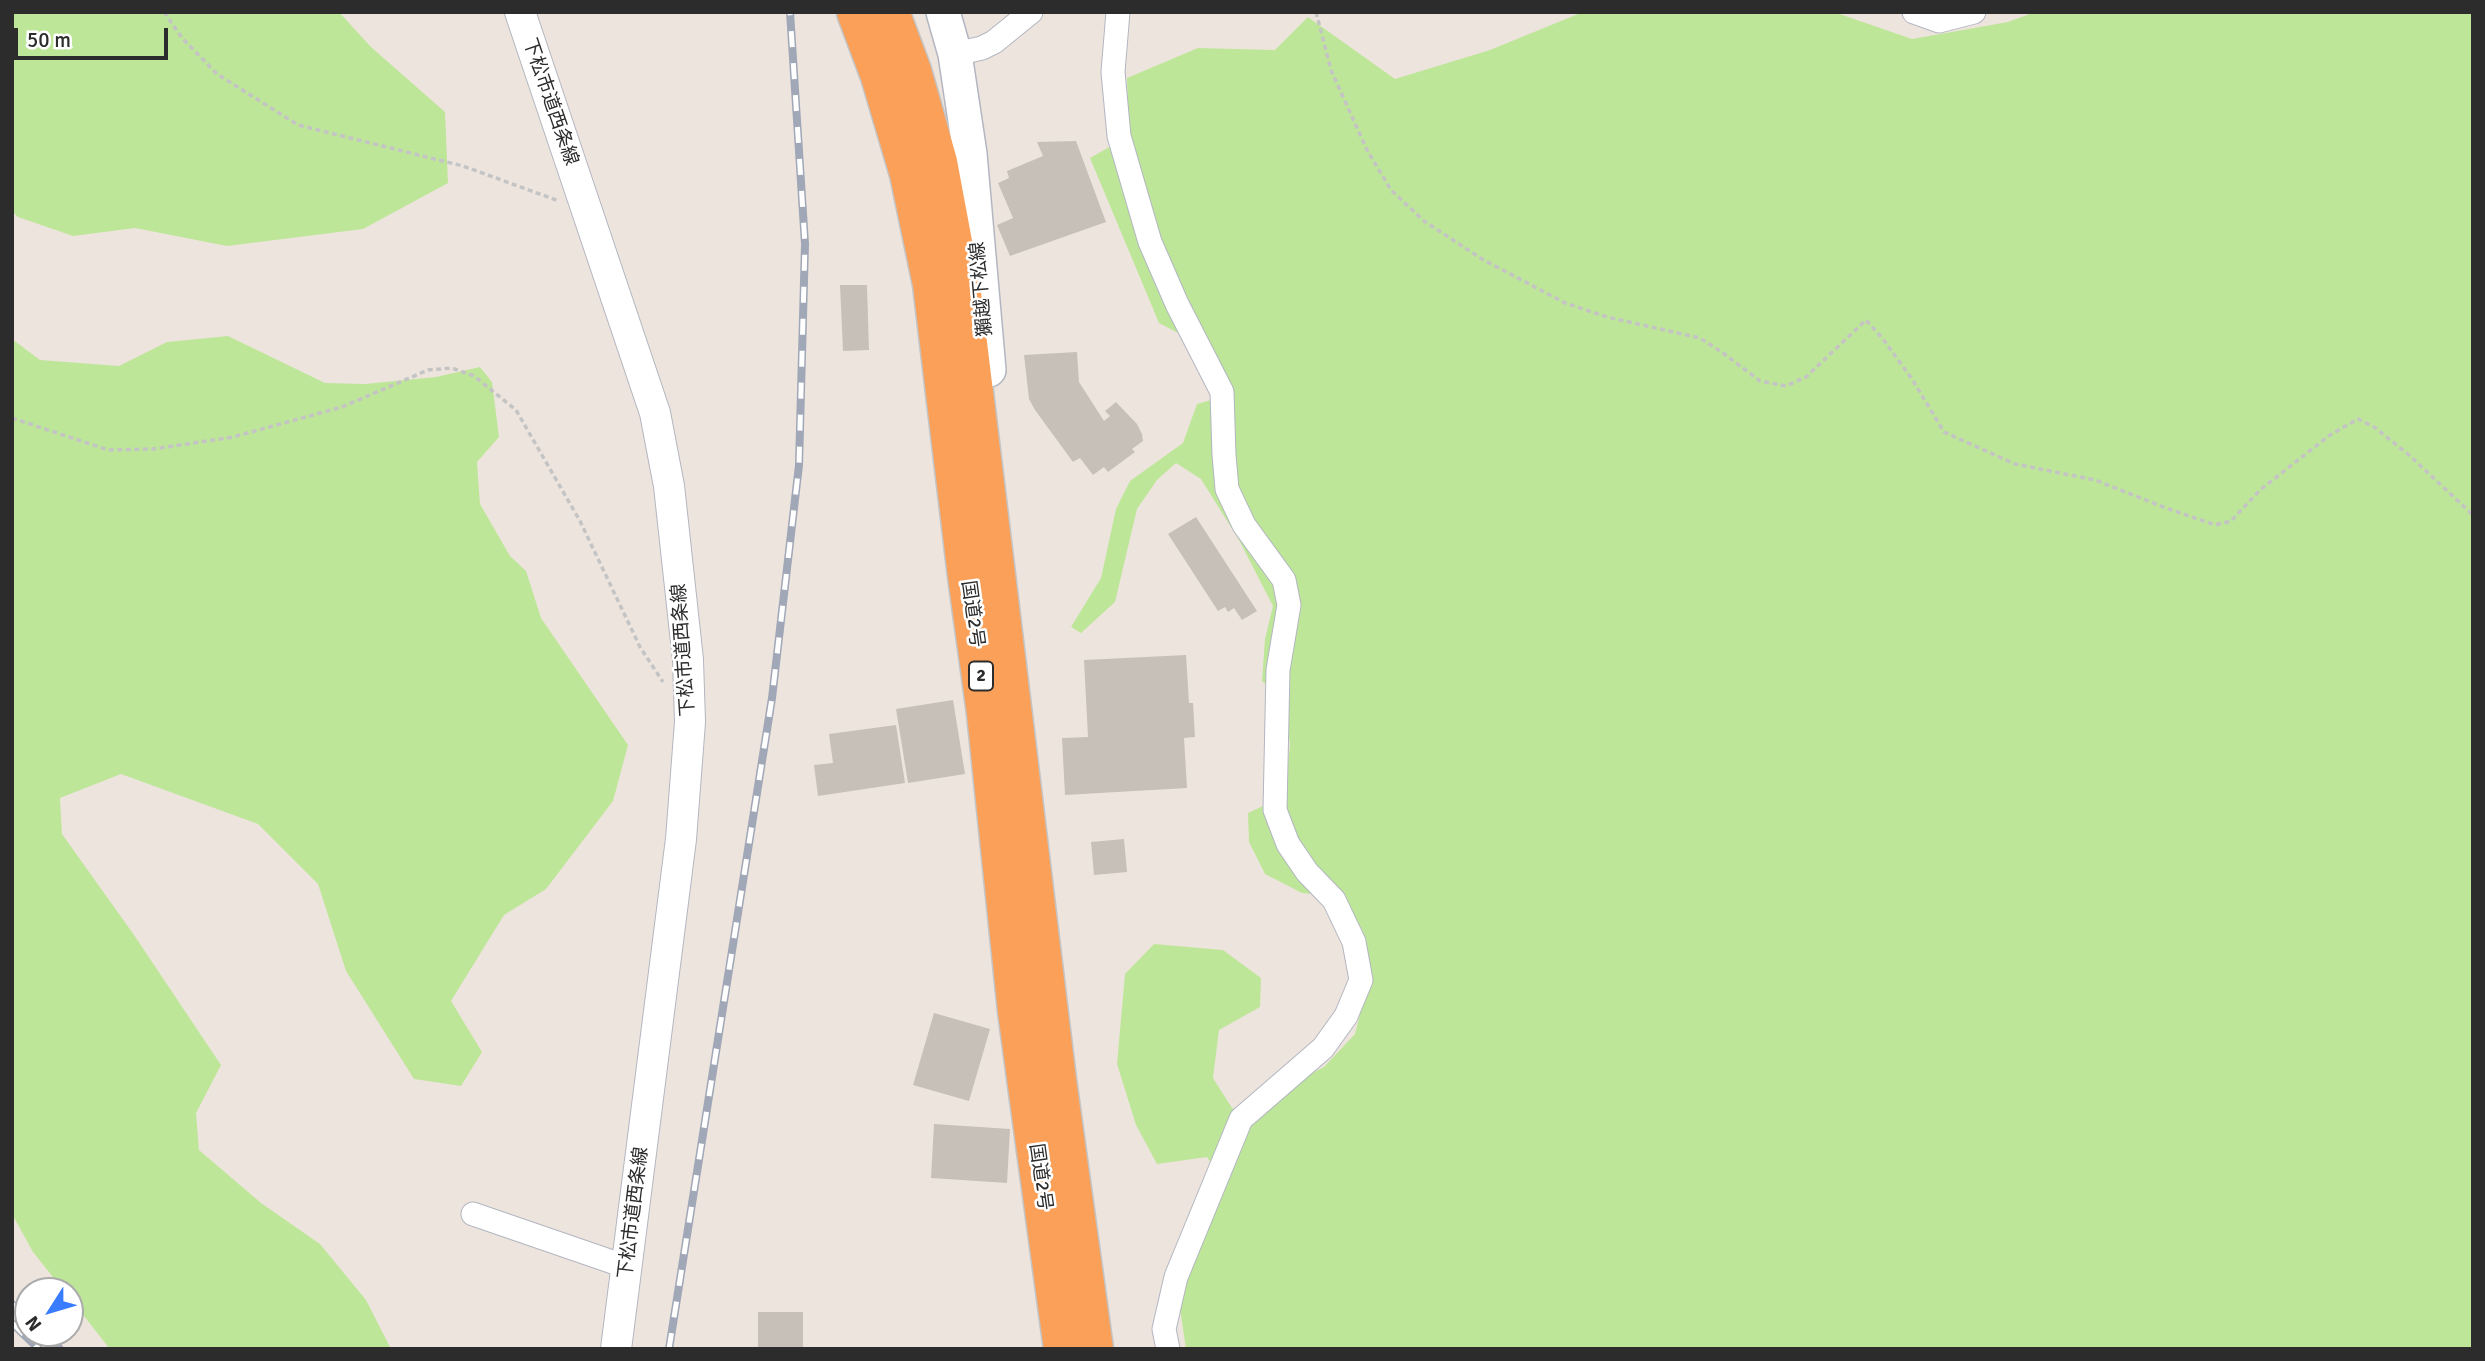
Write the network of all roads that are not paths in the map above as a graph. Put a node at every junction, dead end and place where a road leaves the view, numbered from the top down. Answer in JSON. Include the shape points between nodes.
{"nodes":[{"id":1,"x":520,"y":12,"type":"edge"},
{"id":2,"x":856,"y":12,"type":"edge"},
{"id":3,"x":890,"y":12,"type":"edge"},
{"id":4,"x":943,"y":12,"type":"edge"},
{"id":5,"x":1031,"y":12,"type":"edge"},
{"id":6,"x":1118,"y":12,"type":"edge"},
{"id":7,"x":1914,"y":12,"type":"edge"},
{"id":8,"x":1973,"y":12,"type":"edge"},
{"id":9,"x":955,"y":54,"type":"junction"},
{"id":10,"x":997,"y":568,"type":"junction"},
{"id":11,"x":473,"y":1214,"type":"dead end"},
{"id":12,"x":627,"y":1267,"type":"junction"},
{"id":13,"x":616,"y":1349,"type":"edge"},
{"id":14,"x":1063,"y":1349,"type":"edge"},
{"id":15,"x":1094,"y":1349,"type":"edge"},
{"id":16,"x":1168,"y":1349,"type":"edge"}],
"edges":[{"from":1,"to":12,"type":"street","name":"下松市道西条線","via":[[656,413],[669,486],[688,660],[690,722],[681,839]]},
{"from":2,"to":14,"type":"highway","name":"国道2号","number":"2","via":[[909,174],[932,284],[986,713],[1017,1011]]},
{"from":3,"to":10,"type":"highway","name":"国道2号","number":"2","via":[[912,71],[946,203],[961,285]]},
{"from":4,"to":9,"type":"main road","name":"獺越下松線"},
{"from":5,"to":9,"type":"street","via":[[994,42]]},
{"from":6,"to":16,"type":"street","via":[[1113,72],[1119,136],[1150,242],[1223,392],[1227,489],[1244,525],[1284,579],[1289,604],[1278,670],[1275,810],[1300,863],[1334,900],[1354,942],[1361,980],[1346,1016],[1323,1048],[1241,1119],[1175,1277],[1164,1329]]},
{"from":7,"to":8,"type":"street","via":[[1939,21]]},
{"from":9,"to":10,"type":"main road","name":"獺越下松線","via":[[970,154],[989,371]]},
{"from":10,"to":15,"type":"highway","name":"国道2号","number":"2","via":[[1057,1080]]},
{"from":11,"to":12,"type":"street"},
{"from":12,"to":13,"type":"street","name":"下松市道西条線"}]}
